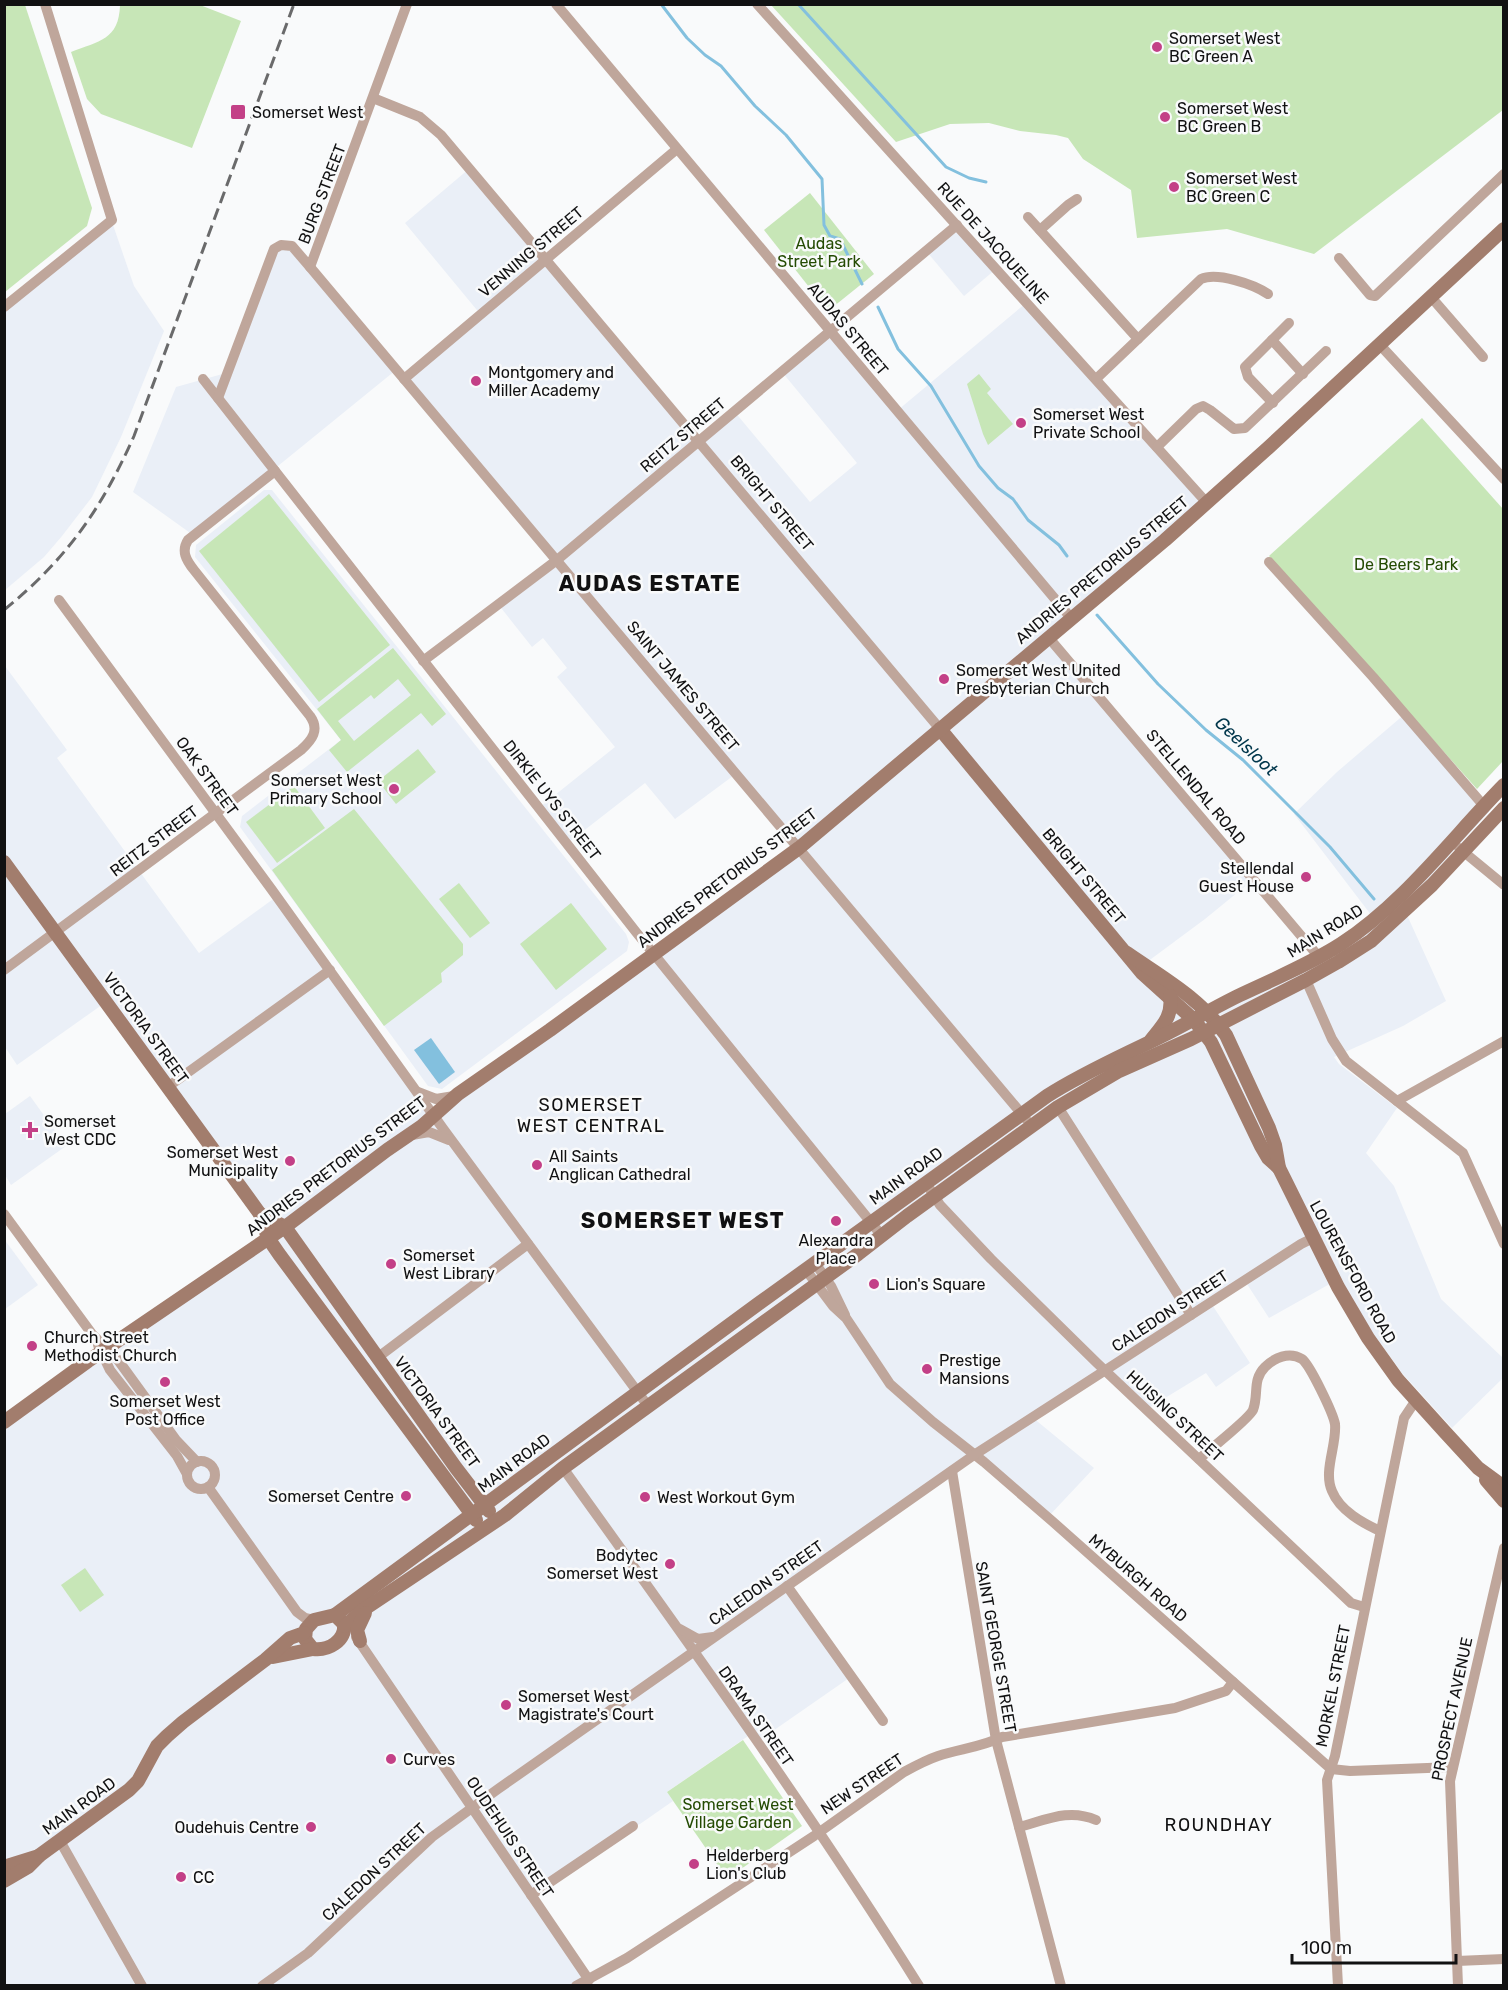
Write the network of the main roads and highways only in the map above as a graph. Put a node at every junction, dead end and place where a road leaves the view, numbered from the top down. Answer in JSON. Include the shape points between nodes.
{"nodes":[{"id":1,"x":1503,"y":231,"type":"edge"},
{"id":2,"x":940,"y":729,"type":"junction"},
{"id":3,"x":1503,"y":785,"type":"edge"},
{"id":4,"x":1503,"y":808,"type":"edge"},
{"id":5,"x":4,"y":862,"type":"edge"},
{"id":6,"x":1127,"y":953,"type":"junction"},
{"id":7,"x":1170,"y":996,"type":"junction"},
{"id":8,"x":1208,"y":1012,"type":"junction"},
{"id":9,"x":1194,"y":1020,"type":"junction"},
{"id":10,"x":1218,"y":1024,"type":"junction"},
{"id":11,"x":1204,"y":1032,"type":"junction"},
{"id":12,"x":1148,"y":1044,"type":"junction"},
{"id":13,"x":1279,"y":1168,"type":"junction"},
{"id":14,"x":260,"y":1214,"type":"junction"},
{"id":15,"x":285,"y":1227,"type":"junction"},
{"id":16,"x":268,"y":1238,"type":"junction"},
{"id":17,"x":4,"y":1422,"type":"edge"},
{"id":18,"x":1484,"y":1473,"type":"junction"},
{"id":19,"x":1503,"y":1481,"type":"edge"},
{"id":20,"x":1503,"y":1486,"type":"edge"},
{"id":21,"x":1503,"y":1501,"type":"edge"},
{"id":22,"x":485,"y":1505,"type":"junction"},
{"id":23,"x":472,"y":1514,"type":"junction"},
{"id":24,"x":496,"y":1520,"type":"junction"},
{"id":25,"x":483,"y":1529,"type":"junction"},
{"id":26,"x":375,"y":1603,"type":"junction"},
{"id":27,"x":335,"y":1615,"type":"junction"},
{"id":28,"x":345,"y":1626,"type":"junction"},
{"id":29,"x":304,"y":1633,"type":"junction"},
{"id":30,"x":363,"y":1647,"type":"road end"},
{"id":31,"x":313,"y":1649,"type":"junction"},
{"id":32,"x":265,"y":1660,"type":"junction"},
{"id":33,"x":40,"y":1856,"type":"junction"},
{"id":34,"x":6,"y":1865,"type":"edge"},
{"id":35,"x":5,"y":1881,"type":"edge"}],
"edges":[{"from":1,"to":2,"type":"main road","name":"ANDRIES PRETORIUS STREET","via":[[1207,503]]},
{"from":2,"to":6,"type":"main road","name":"BRIGHT STREET"},
{"from":2,"to":15,"type":"main road","name":"ANDRIES PRETORIUS STREET","via":[[799,848],[454,1096],[407,1137]]},
{"from":3,"to":8,"type":"main road","name":"MAIN ROAD","via":[[1389,907],[1362,929],[1319,957]]},
{"from":4,"to":10,"type":"main road","name":"MAIN ROAD","via":[[1410,907],[1371,941],[1306,980]]},
{"from":5,"to":14,"type":"main road","name":"VICTORIA STREET"},
{"from":6,"to":7,"type":"main road","name":"BRIGHT STREET","via":[[1142,973]]},
{"from":6,"to":8,"type":"main road","name":"BRIGHT STREET"},
{"from":7,"to":9,"type":"main road","name":"BRIGHT STREET"},
{"from":7,"to":12,"type":"main road","via":[[1170,1014]]},
{"from":8,"to":9,"type":"main road","name":"MAIN ROAD"},
{"from":8,"to":10,"type":"main road","name":"BRIGHT STREET"},
{"from":9,"to":11,"type":"main road","name":"BRIGHT STREET"},
{"from":9,"to":12,"type":"main road","name":"MAIN ROAD"},
{"from":10,"to":11,"type":"main road","name":"MAIN ROAD"},
{"from":10,"to":13,"type":"main road","name":"LOURENSFORD ROAD","via":[[1269,1128]]},
{"from":11,"to":13,"type":"main road","name":"LOURENSFORD ROAD","via":[[1261,1146]]},
{"from":11,"to":24,"type":"main road","name":"MAIN ROAD","via":[[1119,1071],[1058,1107]]},
{"from":12,"to":22,"type":"main road","name":"MAIN ROAD","via":[[1073,1080],[1022,1114]]},
{"from":13,"to":18,"type":"main road","name":"LOURENSFORD ROAD","via":[[1368,1338],[1416,1400]]},
{"from":14,"to":15,"type":"main road","name":"VICTORIA STREET"},
{"from":14,"to":16,"type":"main road","name":"VICTORIA STREET"},
{"from":15,"to":16,"type":"main road","name":"ANDRIES PRETORIUS STREET"},
{"from":15,"to":22,"type":"main road","name":"VICTORIA STREET"},
{"from":16,"to":17,"type":"main road","name":"ANDRIES PRETORIUS STREET"},
{"from":16,"to":23,"type":"main road","name":"VICTORIA STREET"},
{"from":18,"to":19,"type":"main road"},
{"from":18,"to":20,"type":"main road","name":"LOURENSFORD ROAD"},
{"from":18,"to":21,"type":"main road","name":"LOURENSFORD ROAD"},
{"from":22,"to":23,"type":"main road","name":"MAIN ROAD"},
{"from":22,"to":24,"type":"main road","name":"VICTORIA STREET"},
{"from":23,"to":25,"type":"main road","name":"VICTORIA STREET"},
{"from":23,"to":27,"type":"main road","name":"MAIN ROAD"},
{"from":24,"to":25,"type":"main road","name":"MAIN ROAD"},
{"from":25,"to":26,"type":"main road","name":"MAIN ROAD"},
{"from":26,"to":28,"type":"main road","name":"MAIN ROAD"},
{"from":26,"to":30,"type":"main road","via":[[357,1630]]},
{"from":27,"to":28,"type":"main road"},
{"from":27,"to":29,"type":"main road","via":[[314,1620]]},
{"from":28,"to":31,"type":"main road","via":[[344,1634],[328,1648]]},
{"from":29,"to":31,"type":"main road"},
{"from":29,"to":32,"type":"main road","name":"MAIN ROAD","via":[[290,1638]]},
{"from":31,"to":32,"type":"main road","name":"MAIN ROAD"},
{"from":32,"to":33,"type":"main road","name":"MAIN ROAD","via":[[167,1736],[129,1790]]},
{"from":33,"to":34,"type":"main road","name":"MAIN ROAD"},
{"from":33,"to":35,"type":"main road","name":"MAIN ROAD"},
{"from":34,"to":35,"type":"main road","via":[[9,1872]]}]}
